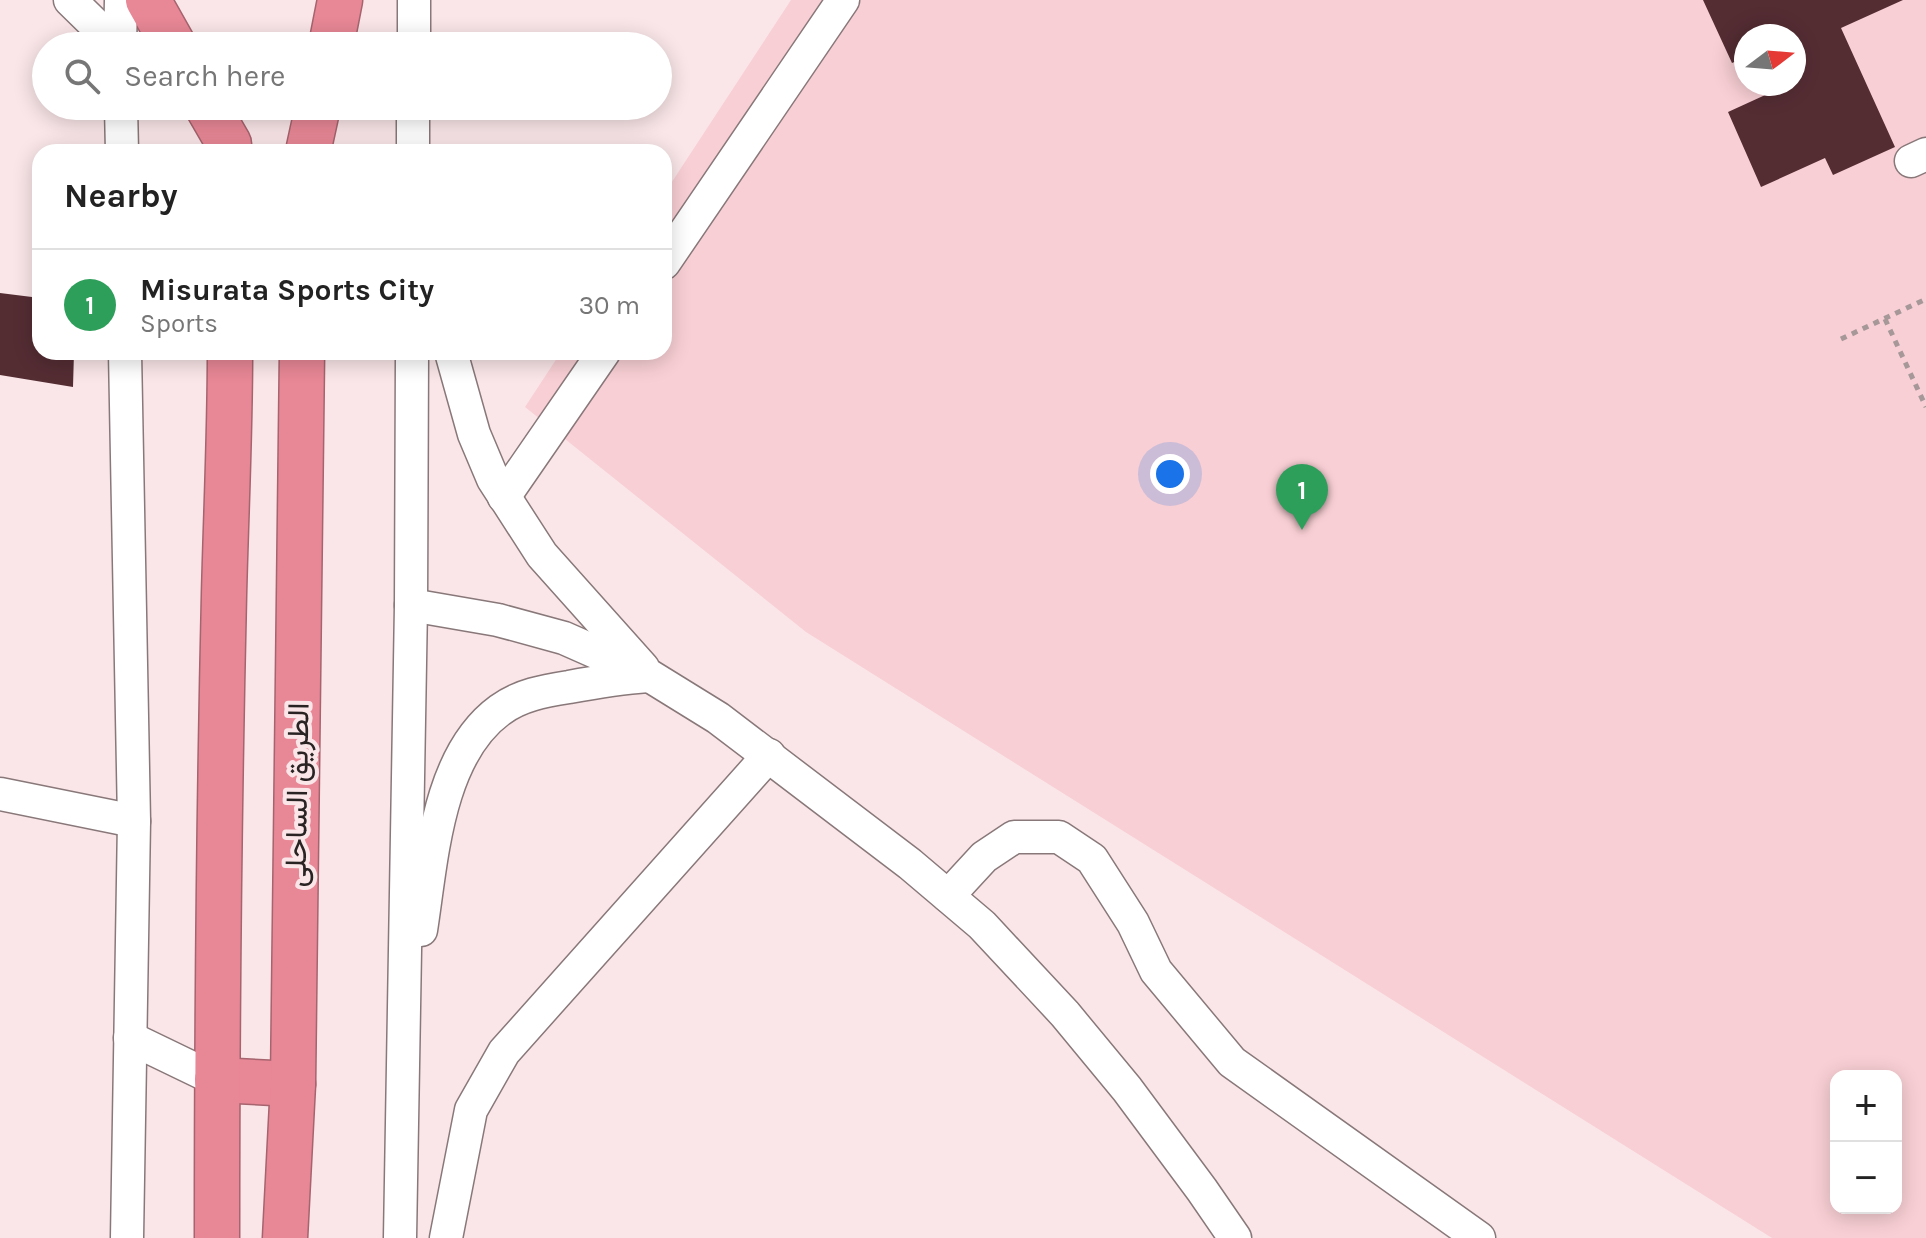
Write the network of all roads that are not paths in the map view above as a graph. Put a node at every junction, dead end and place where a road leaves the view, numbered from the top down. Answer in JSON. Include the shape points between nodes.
{"nodes":[{"id":1,"x":70,"y":0,"type":"edge"},
{"id":2,"x":121,"y":0,"type":"edge"},
{"id":3,"x":148,"y":0,"type":"edge"},
{"id":4,"x":340,"y":0,"type":"edge"},
{"id":5,"x":414,"y":0,"type":"edge"},
{"id":6,"x":843,"y":0,"type":"edge"},
{"id":7,"x":104,"y":32,"type":"edge"},
{"id":8,"x":120,"y":32,"type":"edge"},
{"id":9,"x":166,"y":32,"type":"edge"},
{"id":10,"x":334,"y":32,"type":"edge"},
{"id":11,"x":414,"y":32,"type":"edge"},
{"id":12,"x":121,"y":120,"type":"edge"},
{"id":13,"x":214,"y":120,"type":"edge"},
{"id":14,"x":315,"y":120,"type":"edge"},
{"id":15,"x":413,"y":120,"type":"edge"},
{"id":16,"x":122,"y":144,"type":"edge"},
{"id":17,"x":227,"y":144,"type":"edge"},
{"id":18,"x":310,"y":144,"type":"edge"},
{"id":19,"x":413,"y":144,"type":"edge"},
{"id":20,"x":672,"y":251,"type":"edge"},
{"id":21,"x":125,"y":360,"type":"edge"},
{"id":22,"x":230,"y":360,"type":"edge"},
{"id":23,"x":302,"y":360,"type":"edge"},
{"id":24,"x":412,"y":360,"type":"edge"},
{"id":25,"x":453,"y":360,"type":"edge"},
{"id":26,"x":598,"y":360,"type":"edge"},
{"id":27,"x":504,"y":497,"type":"junction"},
{"id":28,"x":411,"y":605,"type":"junction"},
{"id":29,"x":650,"y":676,"type":"junction"},
{"id":30,"x":769,"y":755,"type":"junction"},
{"id":31,"x":0,"y":794,"type":"edge"},
{"id":32,"x":134,"y":821,"type":"junction"},
{"id":33,"x":948,"y":896,"type":"junction"},
{"id":34,"x":130,"y":1038,"type":"junction"},
{"id":35,"x":403,"y":1040,"type":"junction"},
{"id":36,"x":217,"y":1080,"type":"junction"},
{"id":37,"x":293,"y":1084,"type":"junction"},
{"id":38,"x":127,"y":1238,"type":"edge"},
{"id":39,"x":217,"y":1238,"type":"edge"},
{"id":40,"x":285,"y":1238,"type":"edge"},
{"id":41,"x":400,"y":1238,"type":"edge"},
{"id":42,"x":446,"y":1238,"type":"edge"},
{"id":43,"x":1235,"y":1238,"type":"edge"},
{"id":44,"x":1479,"y":1238,"type":"edge"}],
"edges":[{"from":1,"to":7,"type":"street"},
{"from":2,"to":8,"type":"street"},
{"from":3,"to":9,"type":"highway"},
{"from":4,"to":10,"type":"highway"},
{"from":5,"to":11,"type":"street"},
{"from":6,"to":20,"type":"street"},
{"from":12,"to":16,"type":"street"},
{"from":13,"to":17,"type":"highway"},
{"from":14,"to":18,"type":"highway"},
{"from":15,"to":19,"type":"street"},
{"from":21,"to":32,"type":"street"},
{"from":22,"to":36,"type":"highway"},
{"from":23,"to":37,"type":"highway","name":"الطريق الساحلى"},
{"from":24,"to":28,"type":"street"},
{"from":25,"to":27,"type":"street","via":[[474,434]]},
{"from":26,"to":27,"type":"street"},
{"from":27,"to":29,"type":"street","via":[[542,555]]},
{"from":28,"to":29,"type":"street","via":[[564,638]]},
{"from":28,"to":35,"type":"street"},
{"from":29,"to":30,"type":"street"},
{"from":29,"to":35,"type":"street","via":[[540,691],[501,709],[471,742],[442,804]]},
{"from":30,"to":33,"type":"street"},
{"from":30,"to":42,"type":"street","via":[[504,1052],[471,1110]]},
{"from":31,"to":32,"type":"street"},
{"from":32,"to":34,"type":"street"},
{"from":33,"to":43,"type":"street","via":[[1065,1014],[1127,1089]]},
{"from":33,"to":44,"type":"street","via":[[984,857],[1014,837],[1059,837],[1092,859],[1156,971],[1232,1062]]},
{"from":34,"to":36,"type":"street"},
{"from":34,"to":38,"type":"street"},
{"from":35,"to":41,"type":"street"},
{"from":36,"to":37,"type":"highway"},
{"from":36,"to":39,"type":"highway"},
{"from":37,"to":40,"type":"highway","name":"الطريق الساحلى"}]}
